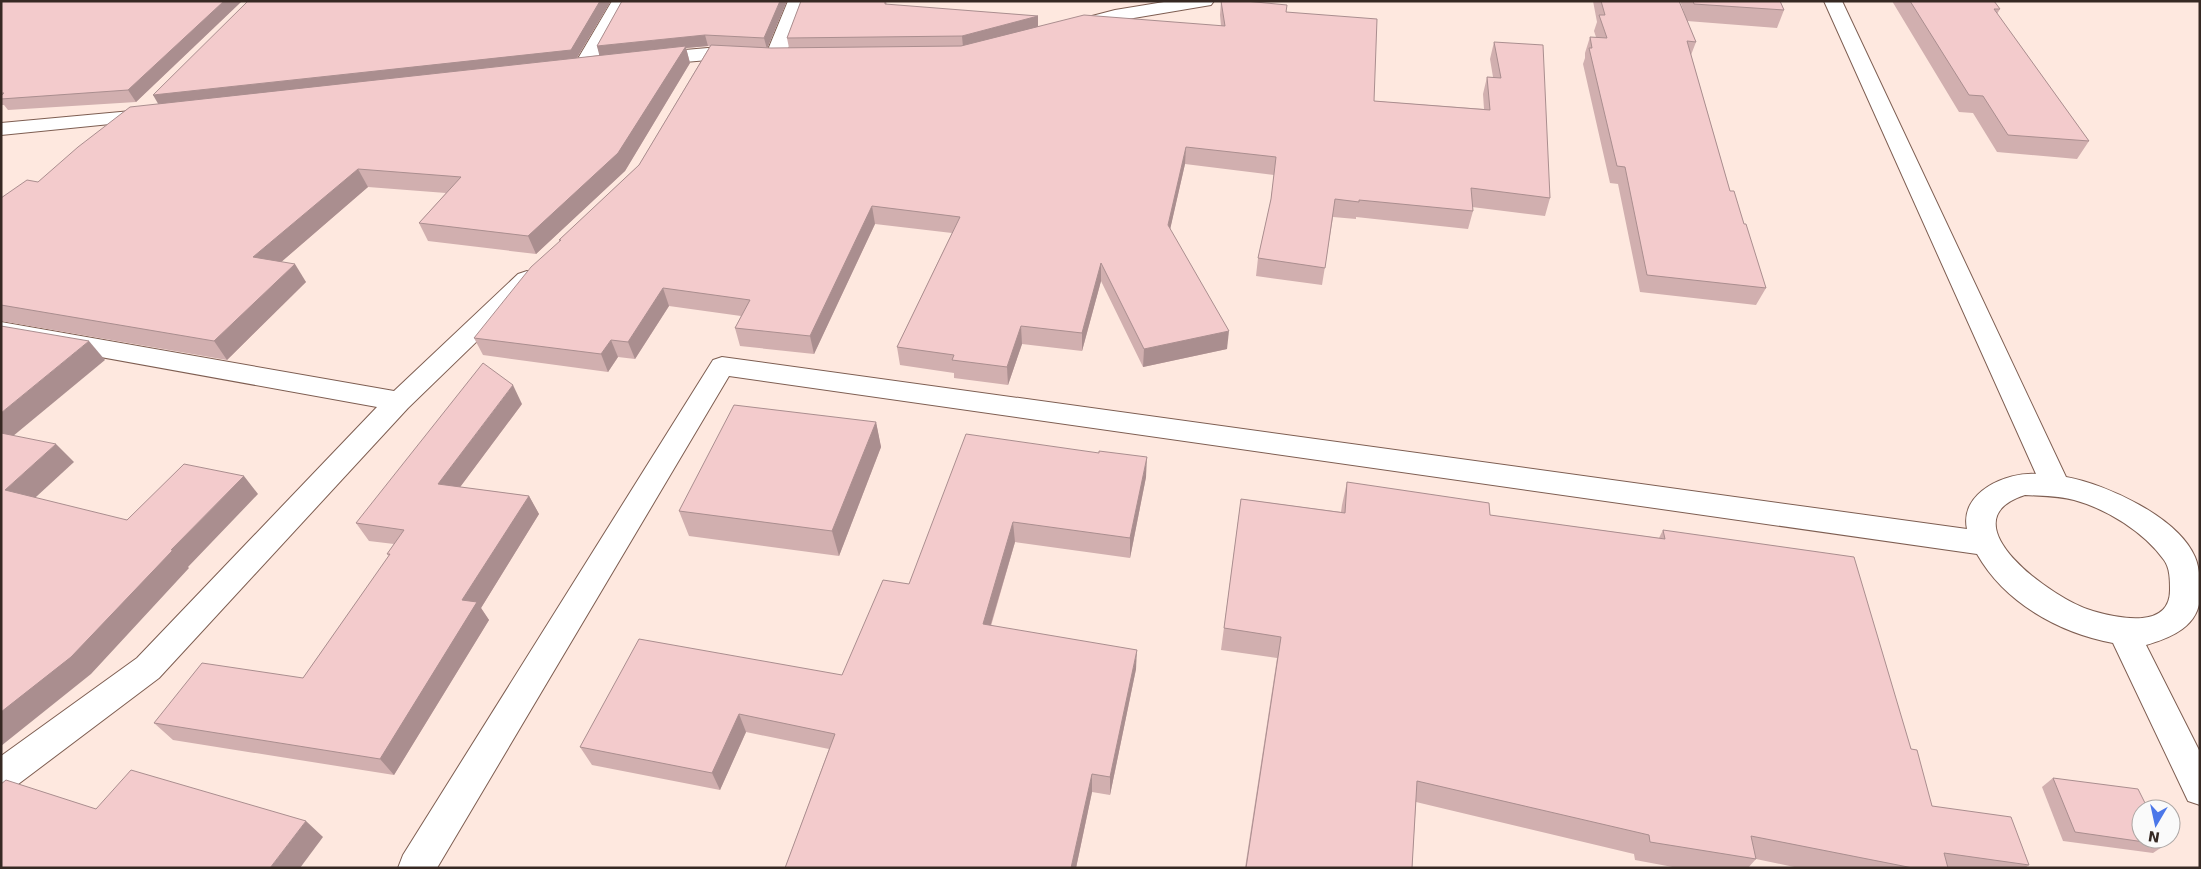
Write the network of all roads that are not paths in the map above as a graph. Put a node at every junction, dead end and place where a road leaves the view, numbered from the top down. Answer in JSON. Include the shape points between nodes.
{"nodes":[{"id":1,"x":621,"y":1,"type":"edge"},
{"id":2,"x":797,"y":1,"type":"edge"},
{"id":3,"x":1205,"y":1,"type":"edge"},
{"id":4,"x":1833,"y":1,"type":"edge"},
{"id":5,"x":1114,"y":9,"type":"edge"},
{"id":6,"x":1058,"y":31,"type":"edge"},
{"id":7,"x":708,"y":54,"type":"junction"},
{"id":8,"x":776,"y":57,"type":"junction"},
{"id":9,"x":795,"y":57,"type":"edge"},
{"id":10,"x":631,"y":61,"type":"edge"},
{"id":11,"x":563,"y":69,"type":"edge"},
{"id":12,"x":693,"y":78,"type":"edge"},
{"id":13,"x":156,"y":96,"type":"edge"},
{"id":14,"x":174,"y":112,"type":"edge"},
{"id":15,"x":135,"y":117,"type":"junction"},
{"id":16,"x":1,"y":129,"type":"edge"},
{"id":17,"x":106,"y":140,"type":"edge"},
{"id":18,"x":542,"y":265,"type":"edge"},
{"id":19,"x":1,"y":330,"type":"edge"},
{"id":20,"x":399,"y":401,"type":"junction"},
{"id":21,"x":2056,"y":486,"type":"junction"},
{"id":22,"x":1985,"y":543,"type":"junction"},
{"id":23,"x":2190,"y":560,"type":"edge"},
{"id":24,"x":2124,"y":632,"type":"junction"},
{"id":25,"x":1,"y":777,"type":"edge"},
{"id":26,"x":2200,"y":789,"type":"edge"},
{"id":27,"x":416,"y":868,"type":"edge"}],
"edges":[{"from":1,"to":11,"type":"street","via":[[592,65]]},
{"from":2,"to":8,"type":"street"},
{"from":3,"to":5,"type":"street"},
{"from":4,"to":21,"type":"street"},
{"from":5,"to":6,"type":"street"},
{"from":7,"to":8,"type":"street"},
{"from":7,"to":10,"type":"street"},
{"from":7,"to":12,"type":"street"},
{"from":8,"to":9,"type":"street"},
{"from":13,"to":15,"type":"street"},
{"from":14,"to":15,"type":"street"},
{"from":15,"to":16,"type":"street"},
{"from":15,"to":17,"type":"street"},
{"from":18,"to":20,"type":"street"},
{"from":19,"to":20,"type":"street"},
{"from":20,"to":25,"type":"street","via":[[148,668]]},
{"from":21,"to":22,"type":"street","via":[[2025,484],[2000,491],[1986,504],[1980,521]]},
{"from":21,"to":23,"type":"street","via":[[2092,495],[2126,512]]},
{"from":22,"to":24,"type":"street","via":[[1999,566],[2054,610],[2089,624]]},
{"from":22,"to":27,"type":"street","via":[[722,366]]},
{"from":23,"to":24,"type":"street","via":[[2194,585],[2192,607],[2178,624],[2154,632]]},
{"from":24,"to":26,"type":"street"}]}
